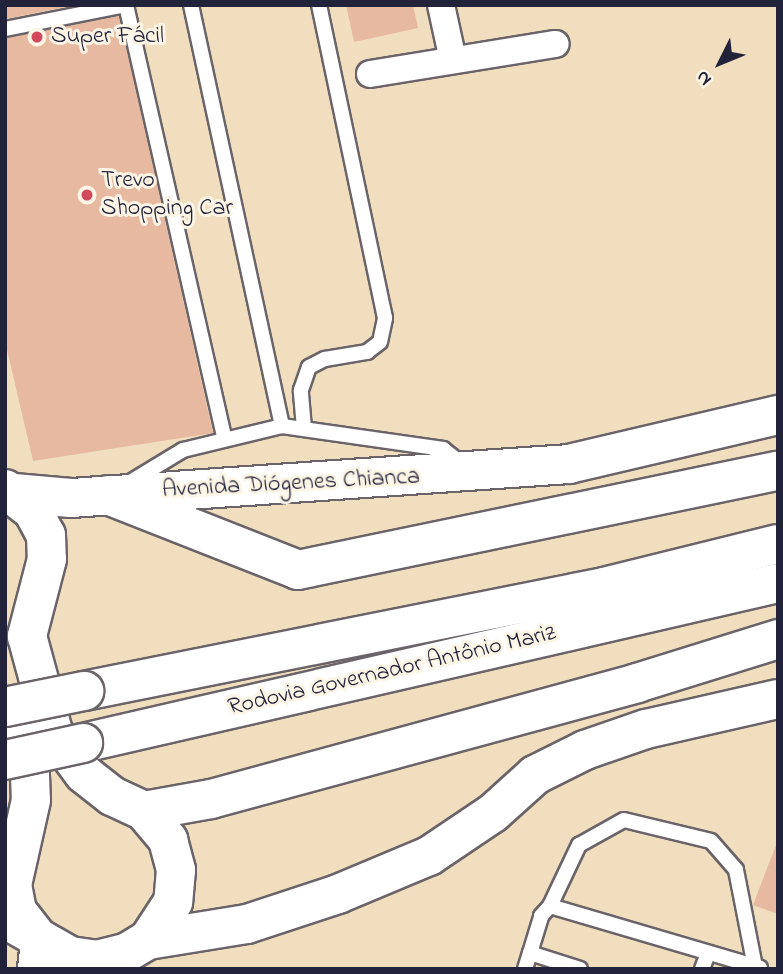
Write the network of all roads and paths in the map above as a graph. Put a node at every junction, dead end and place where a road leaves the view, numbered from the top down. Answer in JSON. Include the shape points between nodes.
{"nodes":[{"id":1,"x":126,"y":5,"type":"edge"},
{"id":2,"x":191,"y":5,"type":"edge"},
{"id":3,"x":319,"y":5,"type":"edge"},
{"id":4,"x":441,"y":5,"type":"edge"},
{"id":5,"x":5,"y":29,"type":"edge"},
{"id":6,"x":556,"y":44,"type":"dead end"},
{"id":7,"x":453,"y":61,"type":"junction"},
{"id":8,"x":370,"y":74,"type":"dead end"},
{"id":9,"x":778,"y":415,"type":"edge"},
{"id":10,"x":282,"y":426,"type":"junction"},
{"id":11,"x":304,"y":428,"type":"junction"},
{"id":12,"x":224,"y":438,"type":"junction"},
{"id":13,"x":778,"y":471,"type":"edge"},
{"id":14,"x":474,"y":473,"type":"junction"},
{"id":15,"x":10,"y":491,"type":"edge"},
{"id":16,"x":108,"y":495,"type":"junction"},
{"id":17,"x":778,"y":544,"type":"edge"},
{"id":18,"x":778,"y":583,"type":"edge"},
{"id":19,"x":778,"y":639,"type":"edge"},
{"id":20,"x":778,"y":699,"type":"edge"},
{"id":21,"x":5,"y":707,"type":"edge"},
{"id":22,"x":5,"y":760,"type":"edge"},
{"id":23,"x":144,"y":811,"type":"junction"},
{"id":24,"x":550,"y":906,"type":"junction"},
{"id":25,"x":5,"y":919,"type":"edge"},
{"id":26,"x":148,"y":940,"type":"junction"},
{"id":27,"x":530,"y":953,"type":"junction"},
{"id":28,"x":708,"y":953,"type":"junction"},
{"id":29,"x":38,"y":954,"type":"edge"},
{"id":30,"x":758,"y":968,"type":"edge"},
{"id":31,"x":525,"y":969,"type":"edge"},
{"id":32,"x":580,"y":969,"type":"edge"},
{"id":33,"x":702,"y":969,"type":"edge"}],
"edges":[{"from":1,"to":5,"type":"lane"},
{"from":1,"to":12,"type":"lane"},
{"from":2,"to":10,"type":"lane"},
{"from":3,"to":11,"type":"lane","via":[[385,318],[380,342],[367,352],[325,359],[309,367],[301,390]]},
{"from":4,"to":7,"type":"street"},
{"from":6,"to":7,"type":"street"},
{"from":7,"to":8,"type":"street"},
{"from":9,"to":14,"type":"main road","name":"Avenida Diógenes Chianca","via":[[569,464]]},
{"from":10,"to":11,"type":"lane","name":"Avenida Diógenes Chianca"},
{"from":10,"to":12,"type":"lane","name":"Avenida Diógenes Chianca"},
{"from":11,"to":14,"type":"lane","name":"Avenida Diógenes Chianca","via":[[443,449]]},
{"from":12,"to":16,"type":"lane","name":"Avenida Diógenes Chianca","via":[[183,450]]},
{"from":13,"to":16,"type":"main road","via":[[298,570]]},
{"from":14,"to":16,"type":"main road","name":"Avenida Diógenes Chianca"},
{"from":15,"to":16,"type":"main road","name":"Avenida Diógenes Chianca"},
{"from":15,"to":23,"type":"main road","via":[[33,511],[46,535],[47,559],[27,635],[52,732],[84,774],[112,796]]},
{"from":17,"to":21,"type":"main road","name":"Rodovia Governador Antônio Mariz","bridge":true,"via":[[604,587]]},
{"from":18,"to":22,"type":"main road","name":"Rodovia Governador Antônio Mariz","bridge":true},
{"from":19,"to":23,"type":"main road","via":[[637,683],[201,802]]},
{"from":20,"to":26,"type":"main road","via":[[646,729],[585,750],[535,775],[493,813],[429,856],[338,894],[247,924]]},
{"from":21,"to":29,"type":"main road","via":[[30,775],[31,800],[12,885],[17,911]]},
{"from":23,"to":26,"type":"main road","via":[[168,840],[176,870],[173,902]]},
{"from":24,"to":27,"type":"lane","via":[[541,916]]},
{"from":24,"to":28,"type":"lane"},
{"from":24,"to":30,"type":"lane","via":[[579,845],[624,820],[711,841],[736,870]]},
{"from":25,"to":29,"type":"main road"},
{"from":26,"to":29,"type":"main road","via":[[126,953],[97,960]]},
{"from":27,"to":31,"type":"lane"},
{"from":27,"to":32,"type":"lane"},
{"from":28,"to":30,"type":"lane"},
{"from":28,"to":33,"type":"lane"}]}
